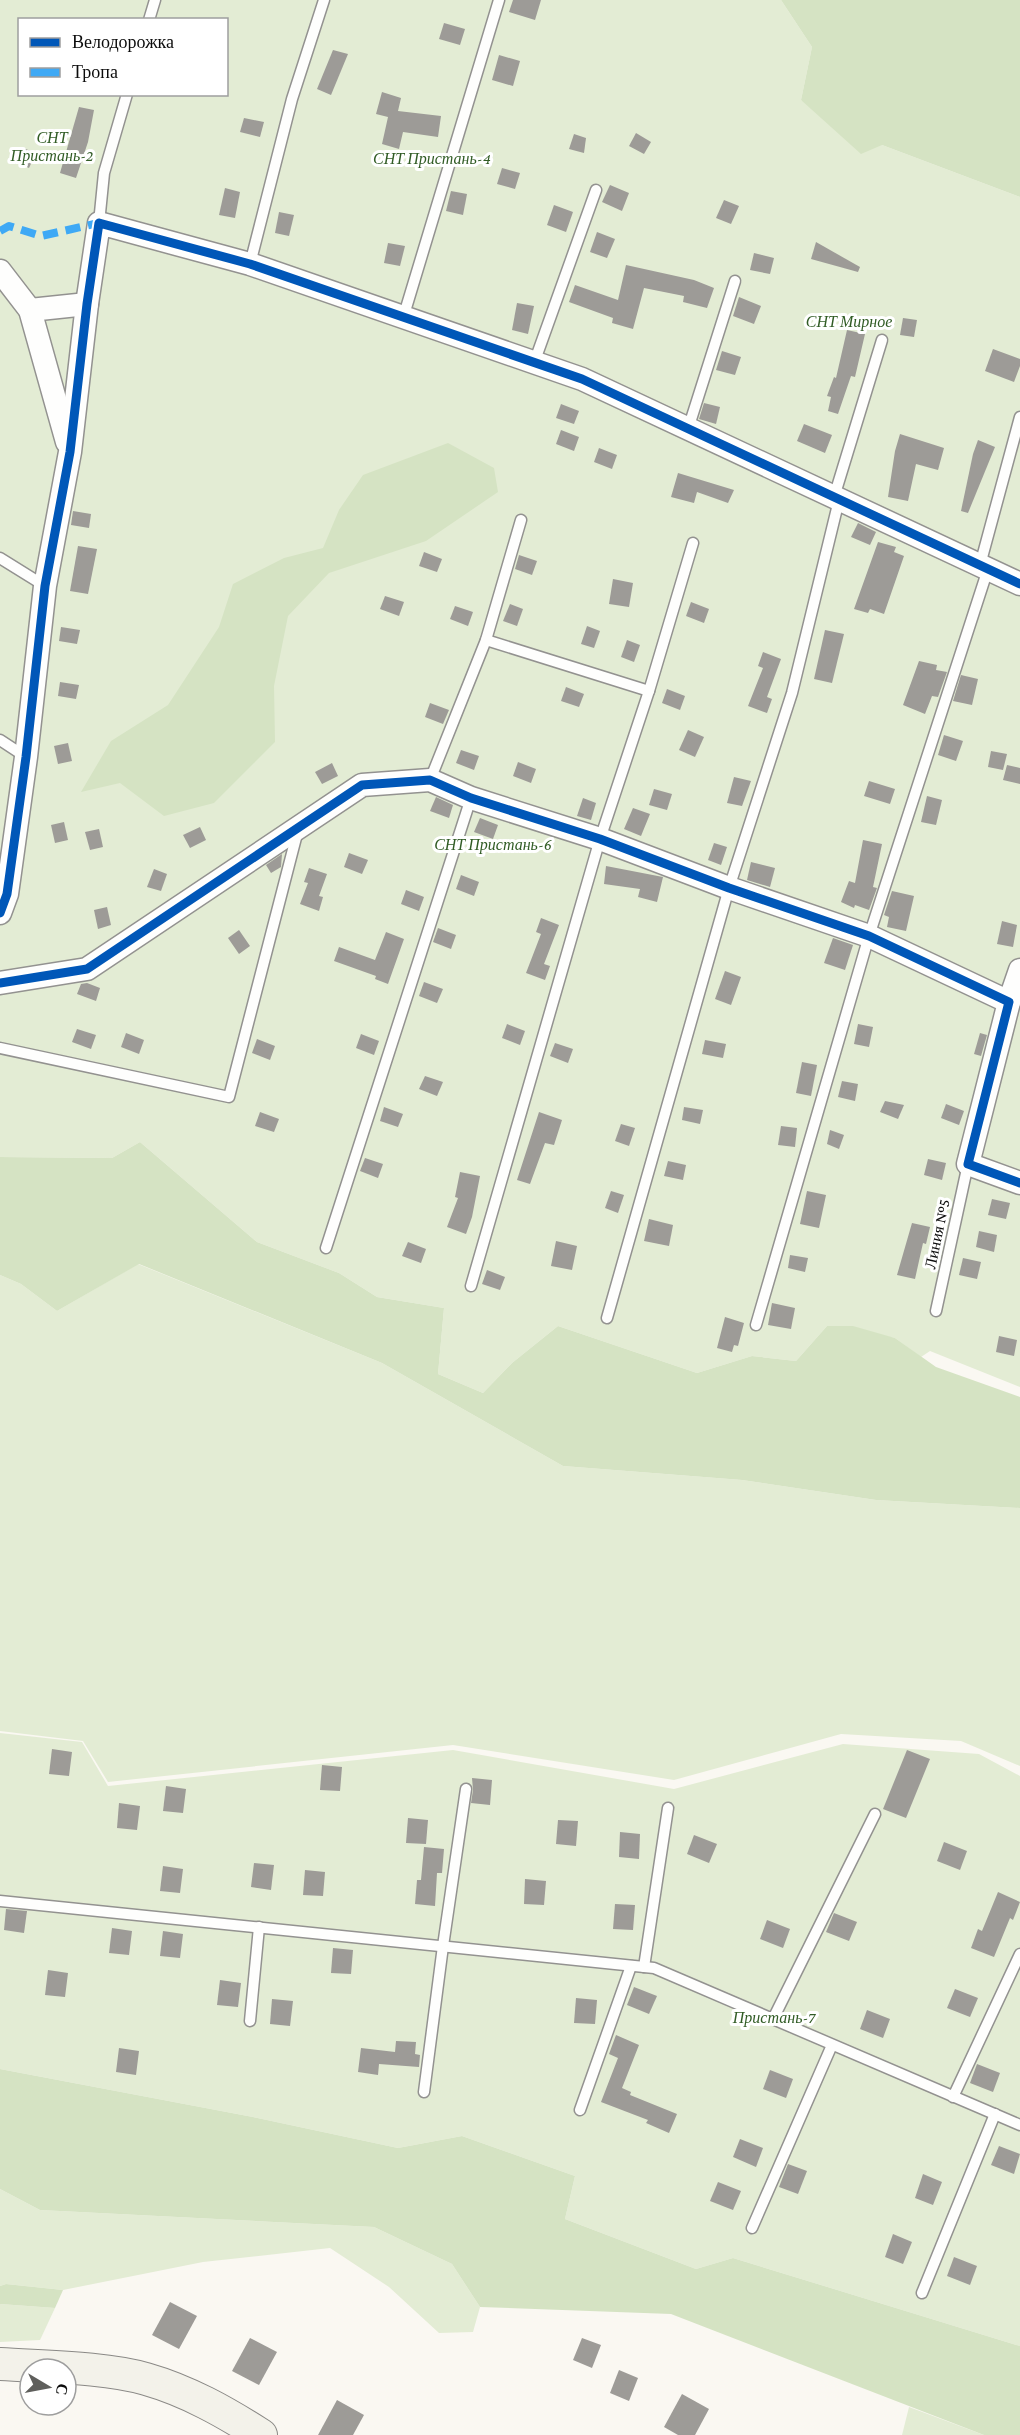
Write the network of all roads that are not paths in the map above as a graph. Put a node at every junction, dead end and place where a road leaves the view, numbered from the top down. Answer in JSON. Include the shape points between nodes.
{"nodes":[{"id":1,"x":155,"y":0,"type":"edge"},
{"id":2,"x":324,"y":0,"type":"edge"},
{"id":3,"x":499,"y":0,"type":"edge"},
{"id":4,"x":150,"y":18,"type":"edge"},
{"id":5,"x":126,"y":96,"type":"edge"},
{"id":6,"x":596,"y":190,"type":"dead end"},
{"id":7,"x":99,"y":223,"type":"junction"},
{"id":8,"x":250,"y":264,"type":"junction"},
{"id":9,"x":0,"y":272,"type":"edge"},
{"id":10,"x":735,"y":281,"type":"dead end"},
{"id":11,"x":87,"y":304,"type":"junction"},
{"id":12,"x":30,"y":310,"type":"junction"},
{"id":13,"x":404,"y":318,"type":"junction"},
{"id":14,"x":882,"y":340,"type":"dead end"},
{"id":15,"x":534,"y":363,"type":"junction"},
{"id":16,"x":1020,"y":417,"type":"edge"},
{"id":17,"x":688,"y":429,"type":"junction"},
{"id":18,"x":70,"y":452,"type":"junction"},
{"id":19,"x":837,"y":499,"type":"junction"},
{"id":20,"x":521,"y":520,"type":"dead end"},
{"id":21,"x":693,"y":543,"type":"dead end"},
{"id":22,"x":0,"y":558,"type":"edge"},
{"id":23,"x":984,"y":567,"type":"junction"},
{"id":24,"x":1020,"y":584,"type":"edge"},
{"id":25,"x":45,"y":586,"type":"junction"},
{"id":26,"x":486,"y":640,"type":"junction"},
{"id":27,"x":650,"y":692,"type":"junction"},
{"id":28,"x":0,"y":740,"type":"edge"},
{"id":29,"x":26,"y":757,"type":"junction"},
{"id":30,"x":430,"y":780,"type":"junction"},
{"id":31,"x":471,"y":798,"type":"junction"},
{"id":32,"x":299,"y":827,"type":"junction"},
{"id":33,"x":600,"y":839,"type":"junction"},
{"id":34,"x":729,"y":888,"type":"junction"},
{"id":35,"x":0,"y":913,"type":"edge"},
{"id":36,"x":869,"y":936,"type":"junction"},
{"id":37,"x":1020,"y":970,"type":"edge"},
{"id":38,"x":0,"y":983,"type":"edge"},
{"id":39,"x":1009,"y":1002,"type":"junction"},
{"id":40,"x":0,"y":1048,"type":"edge"},
{"id":41,"x":968,"y":1164,"type":"junction"},
{"id":42,"x":1020,"y":1183,"type":"edge"},
{"id":43,"x":326,"y":1248,"type":"dead end"},
{"id":44,"x":471,"y":1286,"type":"dead end"},
{"id":45,"x":936,"y":1311,"type":"dead end"},
{"id":46,"x":607,"y":1318,"type":"dead end"},
{"id":47,"x":756,"y":1325,"type":"dead end"},
{"id":48,"x":466,"y":1789,"type":"dead end"},
{"id":49,"x":668,"y":1808,"type":"dead end"},
{"id":50,"x":875,"y":1814,"type":"dead end"},
{"id":51,"x":0,"y":1901,"type":"edge"},
{"id":52,"x":259,"y":1927,"type":"junction"},
{"id":53,"x":443,"y":1946,"type":"junction"},
{"id":54,"x":1020,"y":1954,"type":"edge"},
{"id":55,"x":631,"y":1966,"type":"junction"},
{"id":56,"x":644,"y":1967,"type":"junction"},
{"id":57,"x":773,"y":2019,"type":"junction"},
{"id":58,"x":250,"y":2021,"type":"dead end"},
{"id":59,"x":832,"y":2045,"type":"junction"},
{"id":60,"x":424,"y":2092,"type":"dead end"},
{"id":61,"x":953,"y":2097,"type":"junction"},
{"id":62,"x":580,"y":2110,"type":"dead end"},
{"id":63,"x":995,"y":2114,"type":"junction"},
{"id":64,"x":1020,"y":2125,"type":"edge"},
{"id":65,"x":752,"y":2228,"type":"dead end"},
{"id":66,"x":922,"y":2293,"type":"dead end"},
{"id":67,"x":0,"y":2364,"type":"edge"},
{"id":68,"x":261,"y":2435,"type":"edge"}],
"edges":[{"from":1,"to":4,"type":"lane"},
{"from":2,"to":8,"type":"lane","via":[[292,99]]},
{"from":3,"to":13,"type":"lane"},
{"from":5,"to":7,"type":"lane","via":[[104,173]]},
{"from":6,"to":15,"type":"lane"},
{"from":7,"to":8,"type":"street"},
{"from":7,"to":11,"type":"street"},
{"from":8,"to":13,"type":"street"},
{"from":9,"to":12,"type":"street"},
{"from":10,"to":17,"type":"lane"},
{"from":11,"to":12,"type":"street"},
{"from":11,"to":18,"type":"street"},
{"from":12,"to":18,"type":"street"},
{"from":13,"to":15,"type":"street"},
{"from":14,"to":19,"type":"lane"},
{"from":15,"to":17,"type":"street","via":[[582,380]]},
{"from":16,"to":23,"type":"lane"},
{"from":17,"to":19,"type":"street"},
{"from":18,"to":25,"type":"street"},
{"from":19,"to":23,"type":"street"},
{"from":19,"to":34,"type":"lane","via":[[792,693]]},
{"from":20,"to":26,"type":"lane"},
{"from":21,"to":27,"type":"lane"},
{"from":22,"to":25,"type":"lane"},
{"from":23,"to":24,"type":"street"},
{"from":23,"to":36,"type":"lane"},
{"from":25,"to":29,"type":"street"},
{"from":26,"to":27,"type":"lane"},
{"from":26,"to":30,"type":"lane"},
{"from":27,"to":33,"type":"lane"},
{"from":28,"to":29,"type":"lane"},
{"from":29,"to":35,"type":"street","via":[[7,894]]},
{"from":30,"to":31,"type":"street"},
{"from":30,"to":32,"type":"street","via":[[362,784]]},
{"from":31,"to":33,"type":"street"},
{"from":31,"to":43,"type":"lane"},
{"from":32,"to":38,"type":"street","via":[[87,969]]},
{"from":32,"to":40,"type":"lane","via":[[229,1097]]},
{"from":33,"to":34,"type":"street"},
{"from":33,"to":44,"type":"lane"},
{"from":34,"to":36,"type":"street"},
{"from":34,"to":46,"type":"lane"},
{"from":36,"to":39,"type":"street"},
{"from":36,"to":47,"type":"lane"},
{"from":37,"to":39,"type":"street"},
{"from":39,"to":41,"type":"street"},
{"from":41,"to":42,"type":"street"},
{"from":41,"to":45,"type":"lane","name":"Линия №5"},
{"from":48,"to":53,"type":"lane"},
{"from":49,"to":56,"type":"lane"},
{"from":50,"to":57,"type":"lane"},
{"from":51,"to":52,"type":"lane"},
{"from":52,"to":53,"type":"lane"},
{"from":52,"to":58,"type":"lane"},
{"from":53,"to":55,"type":"lane"},
{"from":53,"to":60,"type":"lane"},
{"from":54,"to":61,"type":"lane"},
{"from":55,"to":56,"type":"lane"},
{"from":55,"to":62,"type":"lane"},
{"from":56,"to":57,"type":"lane"},
{"from":57,"to":59,"type":"lane"},
{"from":59,"to":61,"type":"lane"},
{"from":59,"to":65,"type":"lane"},
{"from":61,"to":63,"type":"lane"},
{"from":63,"to":64,"type":"lane"},
{"from":63,"to":66,"type":"lane"},
{"from":67,"to":68,"type":"street","via":[[145,2378],[199,2398]]}]}
